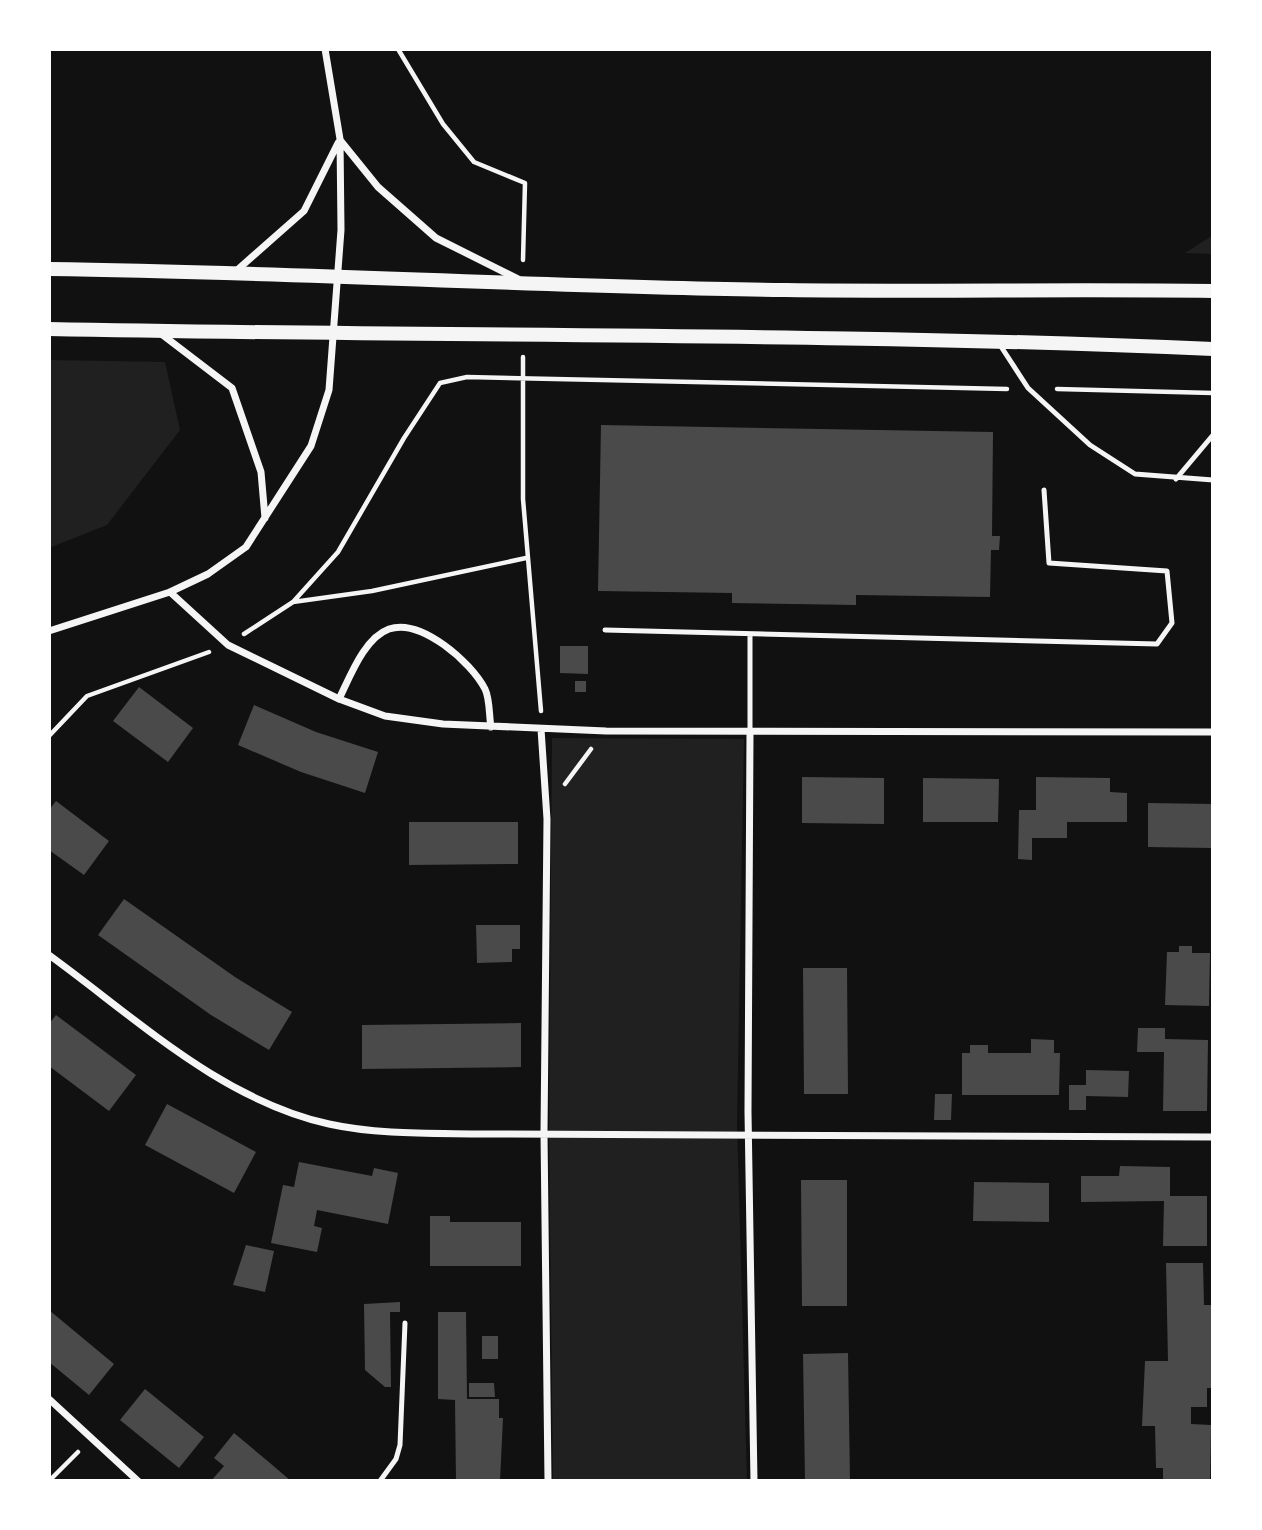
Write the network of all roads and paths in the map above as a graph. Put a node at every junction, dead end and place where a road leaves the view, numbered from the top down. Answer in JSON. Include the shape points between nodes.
{"nodes":[{"id":1,"x":325,"y":49,"type":"edge"},
{"id":2,"x":398,"y":49,"type":"edge"},
{"id":3,"x":340,"y":139,"type":"junction"},
{"id":4,"x":524,"y":221,"type":"dead end"},
{"id":5,"x":49,"y":269,"type":"edge"},
{"id":6,"x":236,"y":271,"type":"junction"},
{"id":7,"x":338,"y":277,"type":"junction"},
{"id":8,"x":527,"y":284,"type":"junction"},
{"id":9,"x":1213,"y":291,"type":"edge"},
{"id":10,"x":49,"y":330,"type":"edge"},
{"id":11,"x":158,"y":332,"type":"junction"},
{"id":12,"x":335,"y":332,"type":"junction"},
{"id":13,"x":996,"y":340,"type":"junction"},
{"id":14,"x":1213,"y":349,"type":"edge"},
{"id":15,"x":1028,"y":388,"type":"junction"},
{"id":16,"x":1213,"y":393,"type":"edge"},
{"id":17,"x":1213,"y":435,"type":"edge"},
{"id":18,"x":1176,"y":479,"type":"junction"},
{"id":19,"x":1213,"y":480,"type":"edge"},
{"id":20,"x":1044,"y":490,"type":"dead end"},
{"id":21,"x":523,"y":499,"type":"dead end"},
{"id":22,"x":265,"y":519,"type":"junction"},
{"id":23,"x":526,"y":558,"type":"junction"},
{"id":24,"x":170,"y":592,"type":"junction"},
{"id":25,"x":293,"y":602,"type":"junction"},
{"id":26,"x":49,"y":631,"type":"edge"},
{"id":27,"x":605,"y":631,"type":"dead end"},
{"id":28,"x":750,"y":634,"type":"junction"},
{"id":29,"x":228,"y":645,"type":"junction"},
{"id":30,"x":339,"y":699,"type":"junction"},
{"id":31,"x":491,"y":727,"type":"junction"},
{"id":32,"x":541,"y":729,"type":"junction"},
{"id":33,"x":606,"y":731,"type":"junction"},
{"id":34,"x":1213,"y":732,"type":"edge"},
{"id":35,"x":750,"y":733,"type":"junction"},
{"id":36,"x":49,"y":736,"type":"edge"},
{"id":37,"x":547,"y":820,"type":"junction"},
{"id":38,"x":49,"y":955,"type":"edge"},
{"id":39,"x":544,"y":1133,"type":"junction"},
{"id":40,"x":750,"y":1133,"type":"junction"},
{"id":41,"x":1213,"y":1137,"type":"edge"},
{"id":42,"x":405,"y":1322,"type":"dead end"},
{"id":43,"x":49,"y":1399,"type":"edge"},
{"id":44,"x":92,"y":1438,"type":"junction"},
{"id":45,"x":49,"y":1481,"type":"edge"},
{"id":46,"x":138,"y":1481,"type":"edge"},
{"id":47,"x":380,"y":1481,"type":"edge"},
{"id":48,"x":548,"y":1481,"type":"edge"},
{"id":49,"x":754,"y":1481,"type":"edge"}],
"edges":[{"from":1,"to":3,"type":"street"},
{"from":2,"to":4,"type":"path","via":[[443,124],[474,162],[524,183]]},
{"from":3,"to":6,"type":"street","via":[[304,211]]},
{"from":3,"to":7,"type":"street"},
{"from":3,"to":8,"type":"street","via":[[378,187],[436,238]]},
{"from":5,"to":6,"type":"main road"},
{"from":6,"to":7,"type":"main road"},
{"from":7,"to":8,"type":"main road"},
{"from":7,"to":12,"type":"street"},
{"from":8,"to":9,"type":"main road"},
{"from":10,"to":11,"type":"main road"},
{"from":11,"to":12,"type":"main road"},
{"from":11,"to":22,"type":"street","via":[[232,388],[261,472]]},
{"from":12,"to":13,"type":"main road"},
{"from":12,"to":22,"type":"street","via":[[329,390],[311,446]]},
{"from":13,"to":14,"type":"main road"},
{"from":13,"to":15,"type":"lane"},
{"from":15,"to":16,"type":"path"},
{"from":15,"to":18,"type":"lane","via":[[1090,444],[1135,474]]},
{"from":15,"to":25,"type":"path","via":[[467,377],[440,383],[338,552]]},
{"from":17,"to":18,"type":"lane"},
{"from":18,"to":19,"type":"lane"},
{"from":20,"to":28,"type":"lane","via":[[1049,563],[1167,571],[1172,623],[1157,643]]},
{"from":21,"to":23,"type":"path"},
{"from":22,"to":24,"type":"street","via":[[246,547],[208,574]]},
{"from":23,"to":25,"type":"path","via":[[372,591]]},
{"from":23,"to":32,"type":"path","via":[[541,687]]},
{"from":24,"to":26,"type":"street"},
{"from":24,"to":29,"type":"street"},
{"from":25,"to":29,"type":"path"},
{"from":27,"to":28,"type":"lane"},
{"from":28,"to":35,"type":"lane"},
{"from":29,"to":30,"type":"street"},
{"from":29,"to":36,"type":"path","via":[[87,696]]},
{"from":30,"to":31,"type":"street","via":[[385,716]]},
{"from":30,"to":31,"type":"street","via":[[370,644],[389,629],[418,628],[449,648],[486,690]]},
{"from":31,"to":32,"type":"street"},
{"from":32,"to":33,"type":"street"},
{"from":32,"to":37,"type":"street"},
{"from":33,"to":35,"type":"street"},
{"from":33,"to":37,"type":"path","via":[[569,777]]},
{"from":34,"to":35,"type":"street"},
{"from":35,"to":40,"type":"street"},
{"from":37,"to":39,"type":"street"},
{"from":38,"to":39,"type":"street","via":[[216,1077],[274,1108],[332,1125],[390,1131]]},
{"from":39,"to":40,"type":"street"},
{"from":39,"to":48,"type":"street"},
{"from":40,"to":41,"type":"street"},
{"from":40,"to":49,"type":"street"},
{"from":42,"to":47,"type":"lane","via":[[400,1445]]},
{"from":43,"to":44,"type":"street"},
{"from":44,"to":45,"type":"path"},
{"from":44,"to":46,"type":"street"}]}
